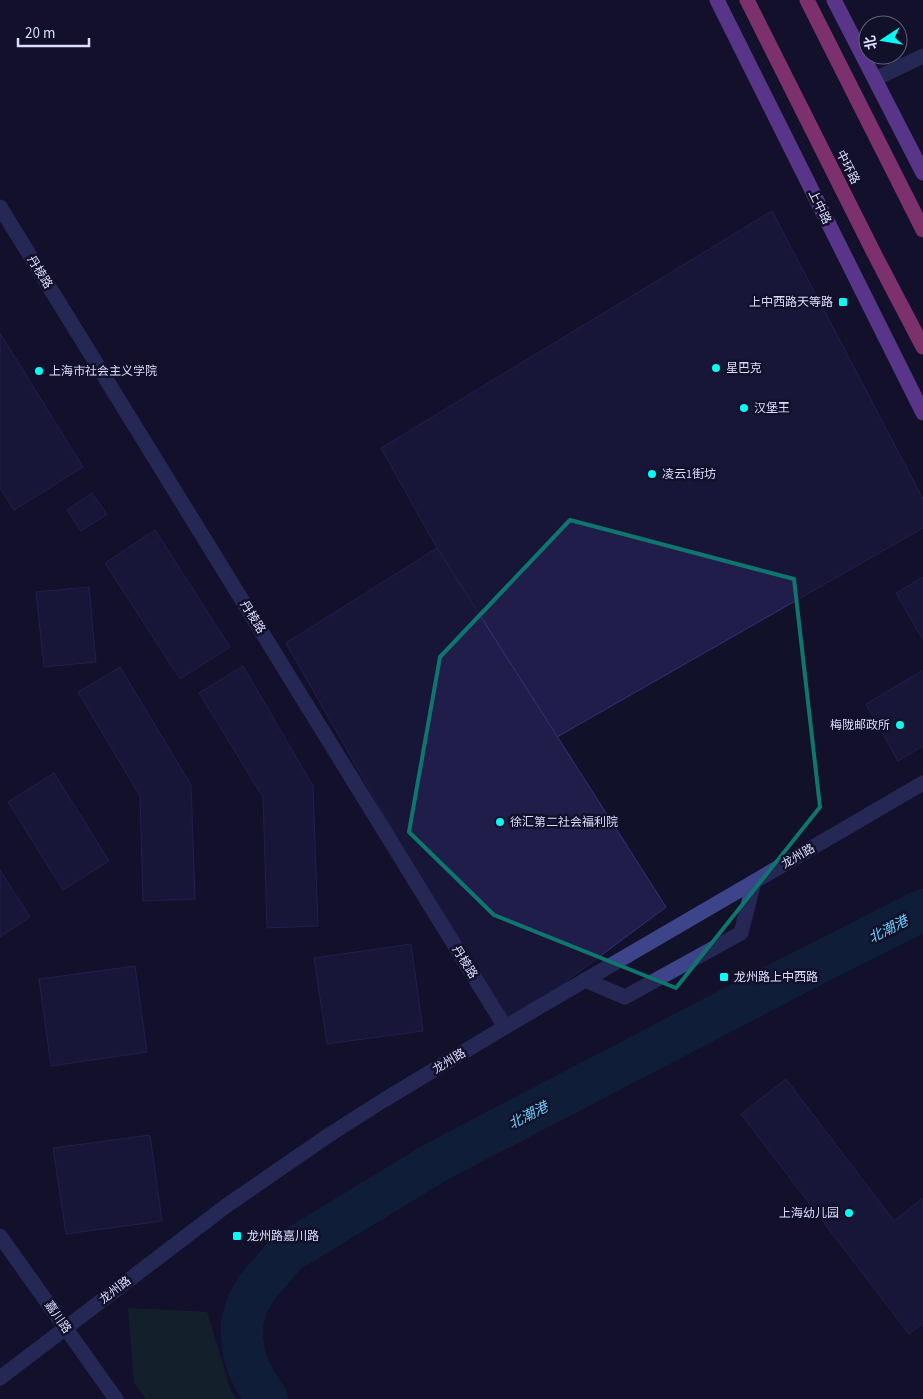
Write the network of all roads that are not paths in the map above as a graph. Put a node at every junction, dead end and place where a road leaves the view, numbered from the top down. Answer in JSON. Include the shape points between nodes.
{"nodes":[{"id":1,"x":717,"y":0,"type":"edge"},
{"id":2,"x":747,"y":0,"type":"edge"},
{"id":3,"x":807,"y":0,"type":"edge"},
{"id":4,"x":834,"y":0,"type":"edge"},
{"id":5,"x":923,"y":56,"type":"edge"},
{"id":6,"x":875,"y":79,"type":"junction"},
{"id":7,"x":923,"y":173,"type":"edge"},
{"id":8,"x":0,"y":207,"type":"edge"},
{"id":9,"x":923,"y":230,"type":"edge"},
{"id":10,"x":923,"y":347,"type":"edge"},
{"id":11,"x":923,"y":414,"type":"edge"},
{"id":12,"x":923,"y":783,"type":"edge"},
{"id":13,"x":754,"y":882,"type":"junction"},
{"id":14,"x":586,"y":980,"type":"junction"},
{"id":15,"x":505,"y":1027,"type":"junction"},
{"id":16,"x":0,"y":1236,"type":"edge"},
{"id":17,"x":66,"y":1328,"type":"junction"},
{"id":18,"x":0,"y":1378,"type":"edge"},
{"id":19,"x":116,"y":1399,"type":"edge"}],
"edges":[{"from":1,"to":11,"type":"main road","name":"上中路"},
{"from":2,"to":10,"type":"highway","name":"中环路"},
{"from":3,"to":9,"type":"highway"},
{"from":4,"to":6,"type":"main road"},
{"from":5,"to":6,"type":"street"},
{"from":6,"to":7,"type":"main road"},
{"from":8,"to":15,"type":"street","name":"丹棱路"},
{"from":12,"to":13,"type":"street","name":"龙州路"},
{"from":13,"to":14,"type":"street","name":"龙州路"},
{"from":13,"to":14,"type":"street","via":[[741,934],[626,997]]},
{"from":14,"to":15,"type":"street","name":"龙州路"},
{"from":15,"to":17,"type":"street","name":"龙州路","via":[[286,1163]]},
{"from":16,"to":17,"type":"street","name":"嘉川路"},
{"from":17,"to":18,"type":"street","name":"龙州路"},
{"from":17,"to":19,"type":"street","name":"嘉川路"}]}
